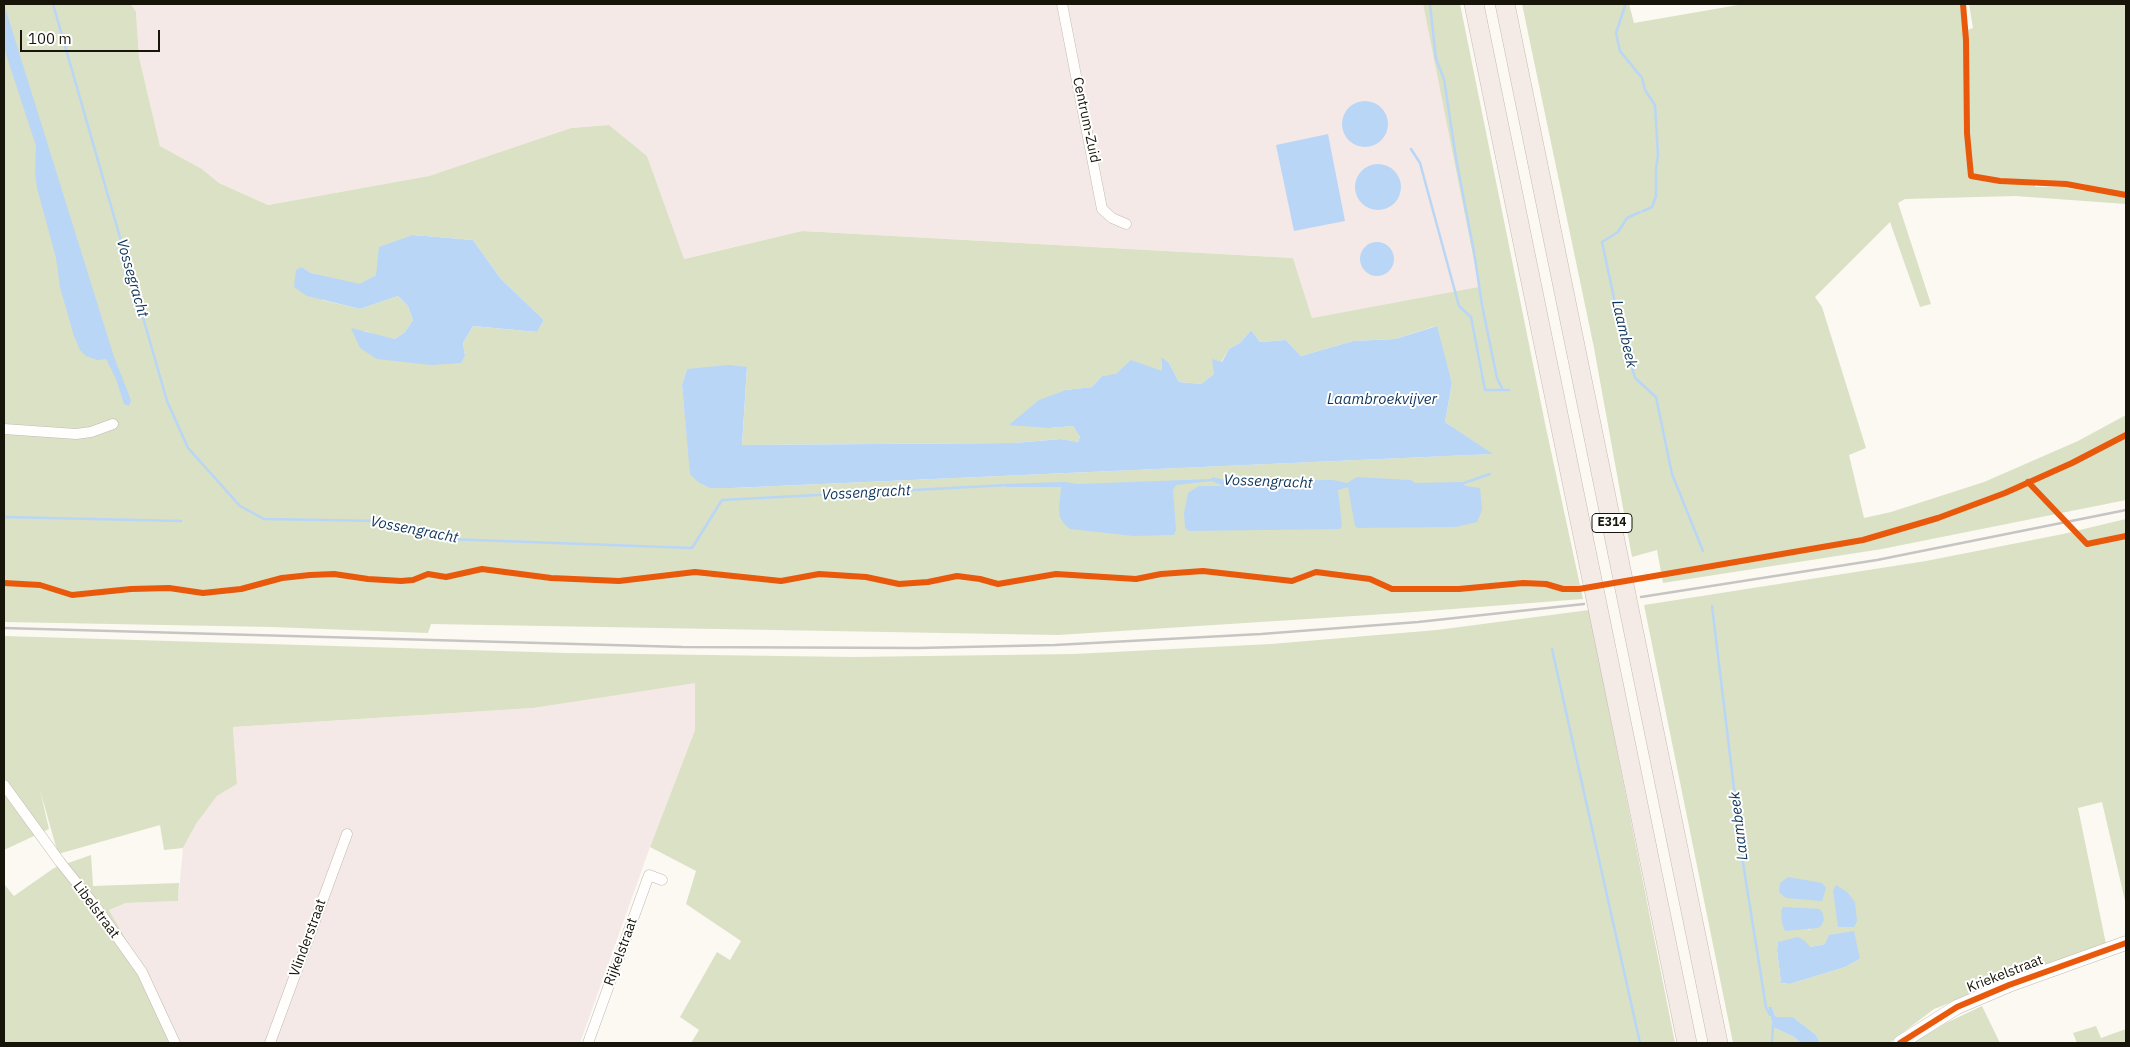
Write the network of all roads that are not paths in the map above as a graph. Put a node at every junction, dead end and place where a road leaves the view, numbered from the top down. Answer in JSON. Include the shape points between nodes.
{"nodes":[{"id":1,"x":1062,"y":4,"type":"edge"},
{"id":2,"x":1474,"y":4,"type":"edge"},
{"id":3,"x":1505,"y":4,"type":"edge"},
{"id":4,"x":1126,"y":224,"type":"dead end"},
{"id":5,"x":113,"y":424,"type":"dead end"},
{"id":6,"x":4,"y":429,"type":"edge"},
{"id":7,"x":4,"y":785,"type":"edge"},
{"id":8,"x":347,"y":834,"type":"dead end"},
{"id":9,"x":662,"y":880,"type":"dead end"},
{"id":10,"x":2126,"y":943,"type":"edge"},
{"id":11,"x":176,"y":1043,"type":"edge"},
{"id":12,"x":270,"y":1043,"type":"edge"},
{"id":13,"x":588,"y":1043,"type":"edge"},
{"id":14,"x":1687,"y":1043,"type":"edge"},
{"id":15,"x":1718,"y":1043,"type":"edge"},
{"id":16,"x":1900,"y":1043,"type":"edge"}],
"edges":[{"from":1,"to":4,"type":"street","name":"Centrum-Zuid","via":[[1102,209]]},
{"from":2,"to":14,"type":"highway","number":"E314"},
{"from":3,"to":15,"type":"highway","number":"E314"},
{"from":5,"to":6,"type":"street","via":[[76,434]]},
{"from":7,"to":11,"type":"street","name":"Libelstraat","via":[[142,972]]},
{"from":8,"to":12,"type":"street","name":"Vlinderstraat"},
{"from":9,"to":13,"type":"street","name":"Rijkelstraat","via":[[649,875]]},
{"from":10,"to":16,"type":"street","name":"Kriekelstraat","via":[[1957,1007]]}]}
